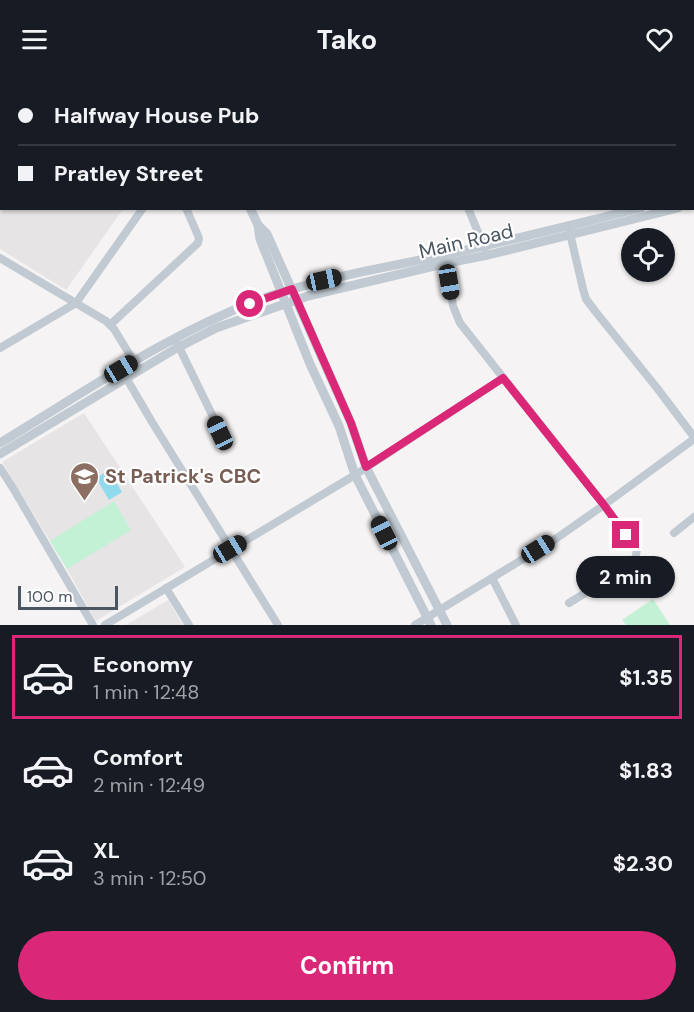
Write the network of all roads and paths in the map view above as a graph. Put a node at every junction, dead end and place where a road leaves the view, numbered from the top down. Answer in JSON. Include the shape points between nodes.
{"nodes":[{"id":1,"x":142,"y":210,"type":"edge"},
{"id":2,"x":187,"y":210,"type":"edge"},
{"id":3,"x":251,"y":210,"type":"edge"},
{"id":4,"x":469,"y":210,"type":"edge"},
{"id":5,"x":634,"y":210,"type":"edge"},
{"id":6,"x":668,"y":210,"type":"edge"},
{"id":7,"x":569,"y":230,"type":"junction"},
{"id":8,"x":486,"y":250,"type":"junction"},
{"id":9,"x":0,"y":258,"type":"edge"},
{"id":10,"x":446,"y":259,"type":"junction"},
{"id":11,"x":287,"y":291,"type":"junction"},
{"id":12,"x":291,"y":301,"type":"junction"},
{"id":13,"x":76,"y":303,"type":"junction"},
{"id":14,"x":110,"y":325,"type":"junction"},
{"id":15,"x":177,"y":343,"type":"junction"},
{"id":16,"x":0,"y":348,"type":"edge"},
{"id":17,"x":134,"y":361,"type":"junction"},
{"id":18,"x":139,"y":370,"type":"junction"},
{"id":19,"x":124,"y":373,"type":"junction"},
{"id":20,"x":503,"y":378,"type":"junction"},
{"id":21,"x":220,"y":433,"type":"dead end"},
{"id":22,"x":694,"y":438,"type":"edge"},
{"id":23,"x":0,"y":443,"type":"edge"},
{"id":24,"x":0,"y":454,"type":"edge"},
{"id":25,"x":366,"y":467,"type":"junction"},
{"id":26,"x":0,"y":468,"type":"edge"},
{"id":27,"x":355,"y":475,"type":"junction"},
{"id":28,"x":604,"y":505,"type":"junction"},
{"id":29,"x":694,"y":517,"type":"edge"},
{"id":30,"x":674,"y":533,"type":"dead end"},
{"id":31,"x":230,"y":549,"type":"junction"},
{"id":32,"x":492,"y":578,"type":"junction"},
{"id":33,"x":166,"y":588,"type":"junction"},
{"id":34,"x":569,"y":603,"type":"dead end"},
{"id":35,"x":439,"y":610,"type":"junction"},
{"id":36,"x":429,"y":621,"type":"edge"},
{"id":37,"x":93,"y":625,"type":"edge"},
{"id":38,"x":105,"y":625,"type":"edge"},
{"id":39,"x":189,"y":625,"type":"edge"},
{"id":40,"x":278,"y":625,"type":"edge"},
{"id":41,"x":415,"y":625,"type":"edge"},
{"id":42,"x":447,"y":625,"type":"edge"},
{"id":43,"x":516,"y":625,"type":"edge"}],
"edges":[{"from":1,"to":13,"type":"street"},
{"from":2,"to":14,"type":"street","via":[[198,243]]},
{"from":3,"to":11,"type":"street","via":[[260,239]]},
{"from":4,"to":8,"type":"street"},
{"from":5,"to":7,"type":"street","name":"Main Road"},
{"from":6,"to":7,"type":"street","name":"Main Road"},
{"from":7,"to":8,"type":"street","name":"Main Road"},
{"from":7,"to":22,"type":"street","via":[[586,298]]},
{"from":8,"to":10,"type":"street","name":"Main Road"},
{"from":9,"to":13,"type":"street"},
{"from":10,"to":11,"type":"street","name":"Main Road"},
{"from":10,"to":12,"type":"street","name":"Main Road"},
{"from":10,"to":20,"type":"street","via":[[453,306],[460,323]]},
{"from":11,"to":12,"type":"street"},
{"from":11,"to":15,"type":"street","name":"Main Road","via":[[216,318]]},
{"from":12,"to":15,"type":"street","name":"Main Road"},
{"from":12,"to":25,"type":"street","via":[[351,423]]},
{"from":12,"to":27,"type":"street","via":[[310,363],[339,426]]},
{"from":13,"to":14,"type":"street"},
{"from":13,"to":16,"type":"street"},
{"from":14,"to":17,"type":"street"},
{"from":15,"to":17,"type":"street"},
{"from":15,"to":18,"type":"street"},
{"from":15,"to":21,"type":"street"},
{"from":17,"to":18,"type":"street"},
{"from":17,"to":19,"type":"street"},
{"from":18,"to":19,"type":"street"},
{"from":19,"to":23,"type":"street"},
{"from":19,"to":24,"type":"street"},
{"from":19,"to":31,"type":"street"},
{"from":20,"to":25,"type":"street"},
{"from":20,"to":28,"type":"street"},
{"from":22,"to":28,"type":"street"},
{"from":25,"to":27,"type":"street"},
{"from":25,"to":35,"type":"street"},
{"from":26,"to":37,"type":"street"},
{"from":27,"to":31,"type":"street"},
{"from":27,"to":36,"type":"street"},
{"from":28,"to":32,"type":"street"},
{"from":28,"to":34,"type":"street","via":[[637,550],[636,555],[629,566]]},
{"from":29,"to":30,"type":"street"},
{"from":31,"to":33,"type":"street"},
{"from":31,"to":40,"type":"street"},
{"from":32,"to":35,"type":"street"},
{"from":32,"to":43,"type":"street"},
{"from":33,"to":38,"type":"street"},
{"from":33,"to":39,"type":"street"},
{"from":35,"to":36,"type":"street"},
{"from":35,"to":42,"type":"street"},
{"from":36,"to":41,"type":"street"}]}
